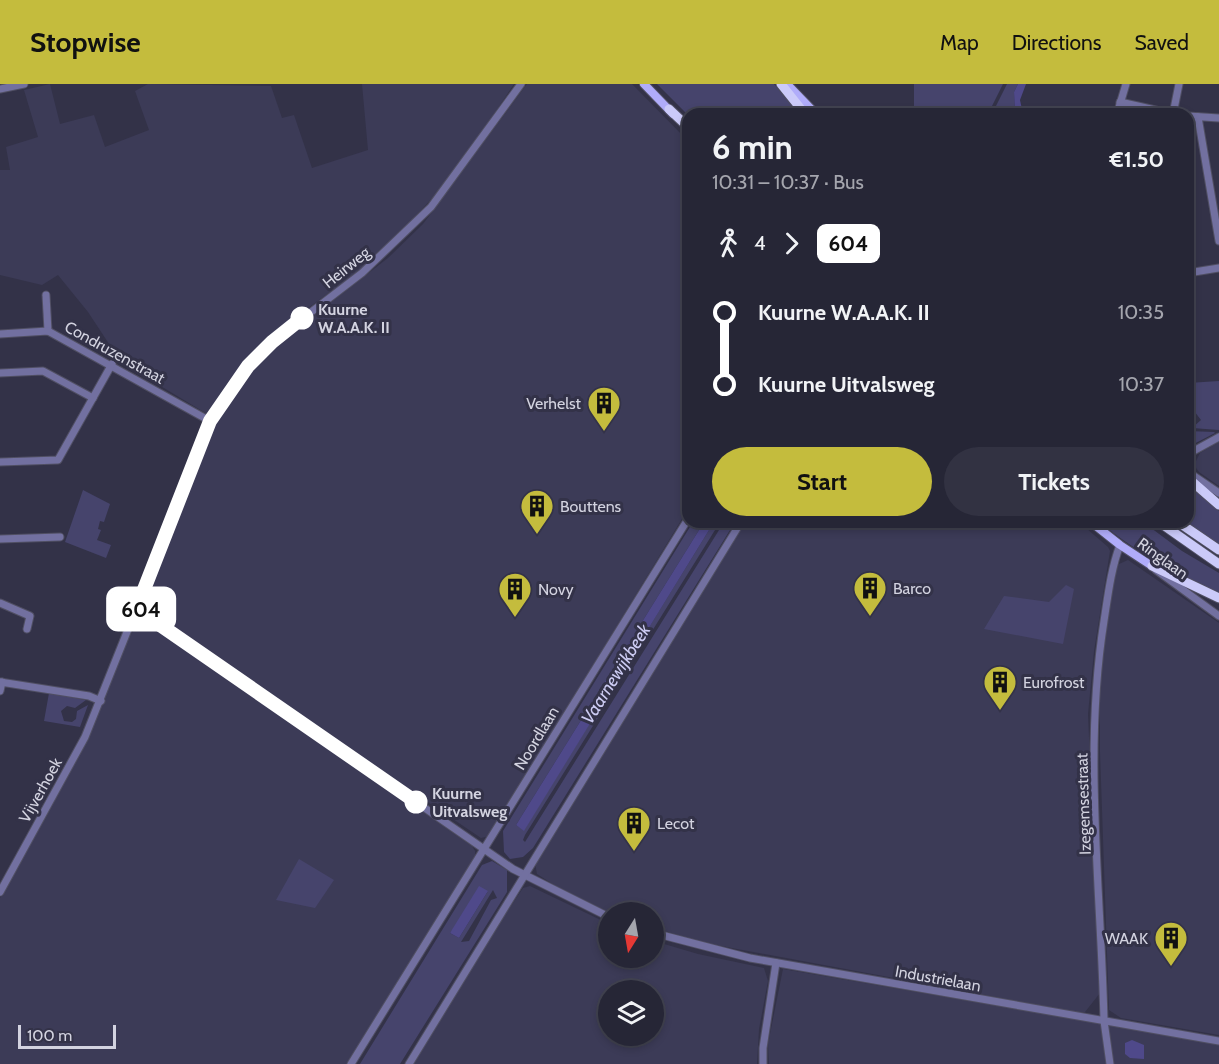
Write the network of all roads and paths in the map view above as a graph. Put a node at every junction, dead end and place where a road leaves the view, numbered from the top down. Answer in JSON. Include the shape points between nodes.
{"nodes":[{"id":1,"x":24,"y":84,"type":"edge"},
{"id":2,"x":521,"y":84,"type":"edge"},
{"id":3,"x":644,"y":84,"type":"edge"},
{"id":4,"x":781,"y":84,"type":"edge"},
{"id":5,"x":787,"y":84,"type":"edge"},
{"id":6,"x":1126,"y":84,"type":"edge"},
{"id":7,"x":1179,"y":84,"type":"edge"},
{"id":8,"x":0,"y":89,"type":"edge"},
{"id":9,"x":1120,"y":102,"type":"junction"},
{"id":10,"x":800,"y":108,"type":"edge"},
{"id":11,"x":810,"y":108,"type":"edge"},
{"id":12,"x":1118,"y":108,"type":"edge"},
{"id":13,"x":1146,"y":108,"type":"edge"},
{"id":14,"x":1174,"y":108,"type":"edge"},
{"id":15,"x":669,"y":109,"type":"joint"},
{"id":16,"x":1194,"y":117,"type":"edge"},
{"id":17,"x":1198,"y":117,"type":"junction"},
{"id":18,"x":1219,"y":118,"type":"edge"},
{"id":19,"x":682,"y":122,"type":"edge"},
{"id":20,"x":1219,"y":241,"type":"edge"},
{"id":21,"x":1219,"y":268,"type":"edge"},
{"id":22,"x":1194,"y":272,"type":"edge"},
{"id":23,"x":45,"y":295,"type":"dead end"},
{"id":24,"x":48,"y":331,"type":"junction"},
{"id":25,"x":0,"y":334,"type":"edge"},
{"id":26,"x":112,"y":364,"type":"junction"},
{"id":27,"x":0,"y":373,"type":"edge"},
{"id":28,"x":93,"y":398,"type":"junction"},
{"id":29,"x":210,"y":421,"type":"junction"},
{"id":30,"x":1219,"y":437,"type":"edge"},
{"id":31,"x":1194,"y":451,"type":"edge"},
{"id":32,"x":0,"y":462,"type":"edge"},
{"id":33,"x":1194,"y":476,"type":"edge"},
{"id":34,"x":1194,"y":483,"type":"edge"},
{"id":35,"x":1219,"y":493,"type":"edge"},
{"id":36,"x":1219,"y":506,"type":"edge"},
{"id":37,"x":682,"y":528,"type":"edge"},
{"id":38,"x":737,"y":528,"type":"edge"},
{"id":39,"x":1099,"y":528,"type":"edge"},
{"id":40,"x":1168,"y":528,"type":"edge"},
{"id":41,"x":1187,"y":528,"type":"edge"},
{"id":42,"x":60,"y":537,"type":"dead end"},
{"id":43,"x":0,"y":539,"type":"edge"},
{"id":44,"x":1120,"y":545,"type":"junction"},
{"id":45,"x":1219,"y":550,"type":"edge"},
{"id":46,"x":1219,"y":564,"type":"edge"},
{"id":47,"x":1152,"y":566,"type":"junction"},
{"id":48,"x":1219,"y":598,"type":"edge"},
{"id":49,"x":0,"y":603,"type":"edge"},
{"id":50,"x":141,"y":616,"type":"junction"},
{"id":51,"x":1219,"y":616,"type":"edge"},
{"id":52,"x":27,"y":629,"type":"dead end"},
{"id":53,"x":1,"y":682,"type":"edge"},
{"id":54,"x":0,"y":691,"type":"edge"},
{"id":55,"x":101,"y":700,"type":"junction"},
{"id":56,"x":484,"y":849,"type":"junction"},
{"id":57,"x":525,"y":875,"type":"junction"},
{"id":58,"x":0,"y":892,"type":"edge"},
{"id":59,"x":598,"y":912,"type":"edge"},
{"id":60,"x":664,"y":936,"type":"edge"},
{"id":61,"x":776,"y":963,"type":"junction"},
{"id":62,"x":1104,"y":1021,"type":"junction"},
{"id":63,"x":1219,"y":1041,"type":"edge"},
{"id":64,"x":351,"y":1064,"type":"edge"},
{"id":65,"x":409,"y":1064,"type":"edge"},
{"id":66,"x":763,"y":1064,"type":"edge"},
{"id":67,"x":1110,"y":1064,"type":"edge"}],
"edges":[{"from":1,"to":8,"type":"street"},
{"from":2,"to":29,"type":"street","name":"Heirweg","via":[[431,207],[362,273],[272,342],[235,382]]},
{"from":3,"to":15,"type":"main road"},
{"from":4,"to":10,"type":"highway"},
{"from":5,"to":11,"type":"main road"},
{"from":6,"to":9,"type":"street"},
{"from":7,"to":14,"type":"street"},
{"from":9,"to":12,"type":"street"},
{"from":9,"to":13,"type":"street"},
{"from":15,"to":19,"type":"highway"},
{"from":16,"to":17,"type":"street"},
{"from":17,"to":18,"type":"street"},
{"from":17,"to":20,"type":"street"},
{"from":21,"to":22,"type":"street"},
{"from":23,"to":24,"type":"street"},
{"from":24,"to":25,"type":"street","name":"Condruzenstraat"},
{"from":24,"to":26,"type":"street","name":"Condruzenstraat"},
{"from":26,"to":28,"type":"street"},
{"from":26,"to":29,"type":"street","name":"Condruzenstraat"},
{"from":27,"to":28,"type":"street","via":[[43,371]]},
{"from":28,"to":32,"type":"street","via":[[58,460]]},
{"from":29,"to":50,"type":"street","name":"Heirweg","via":[[143,592]]},
{"from":30,"to":31,"type":"street"},
{"from":33,"to":35,"type":"street"},
{"from":34,"to":36,"type":"highway"},
{"from":37,"to":56,"type":"street","name":"Noordlaan"},
{"from":38,"to":57,"type":"street"},
{"from":39,"to":44,"type":"main road","name":"Ringlaan"},
{"from":40,"to":46,"type":"highway"},
{"from":41,"to":45,"type":"highway"},
{"from":42,"to":43,"type":"street"},
{"from":44,"to":47,"type":"main road","name":"Ringlaan"},
{"from":44,"to":62,"type":"street","name":"Izegemsestraat","via":[[1105,612],[1095,710]]},
{"from":47,"to":48,"type":"highway"},
{"from":47,"to":51,"type":"street","name":"Ringlaan"},
{"from":49,"to":52,"type":"street","via":[[30,616]]},
{"from":50,"to":55,"type":"street","name":"Heirweg","via":[[129,627]]},
{"from":50,"to":56,"type":"street","via":[[150,618]]},
{"from":53,"to":54,"type":"street"},
{"from":53,"to":55,"type":"street"},
{"from":55,"to":58,"type":"street","name":"Vijverhoek","via":[[85,737]]},
{"from":56,"to":57,"type":"street"},
{"from":56,"to":64,"type":"street","name":"Noordlaan"},
{"from":57,"to":59,"type":"street"},
{"from":57,"to":65,"type":"street"},
{"from":60,"to":61,"type":"street","name":"Industrielaan"},
{"from":61,"to":62,"type":"street","name":"Industrielaan"},
{"from":61,"to":66,"type":"street"},
{"from":62,"to":63,"type":"street","name":"Industrielaan"},
{"from":62,"to":67,"type":"street","name":"Izegemsestraat"}]}
